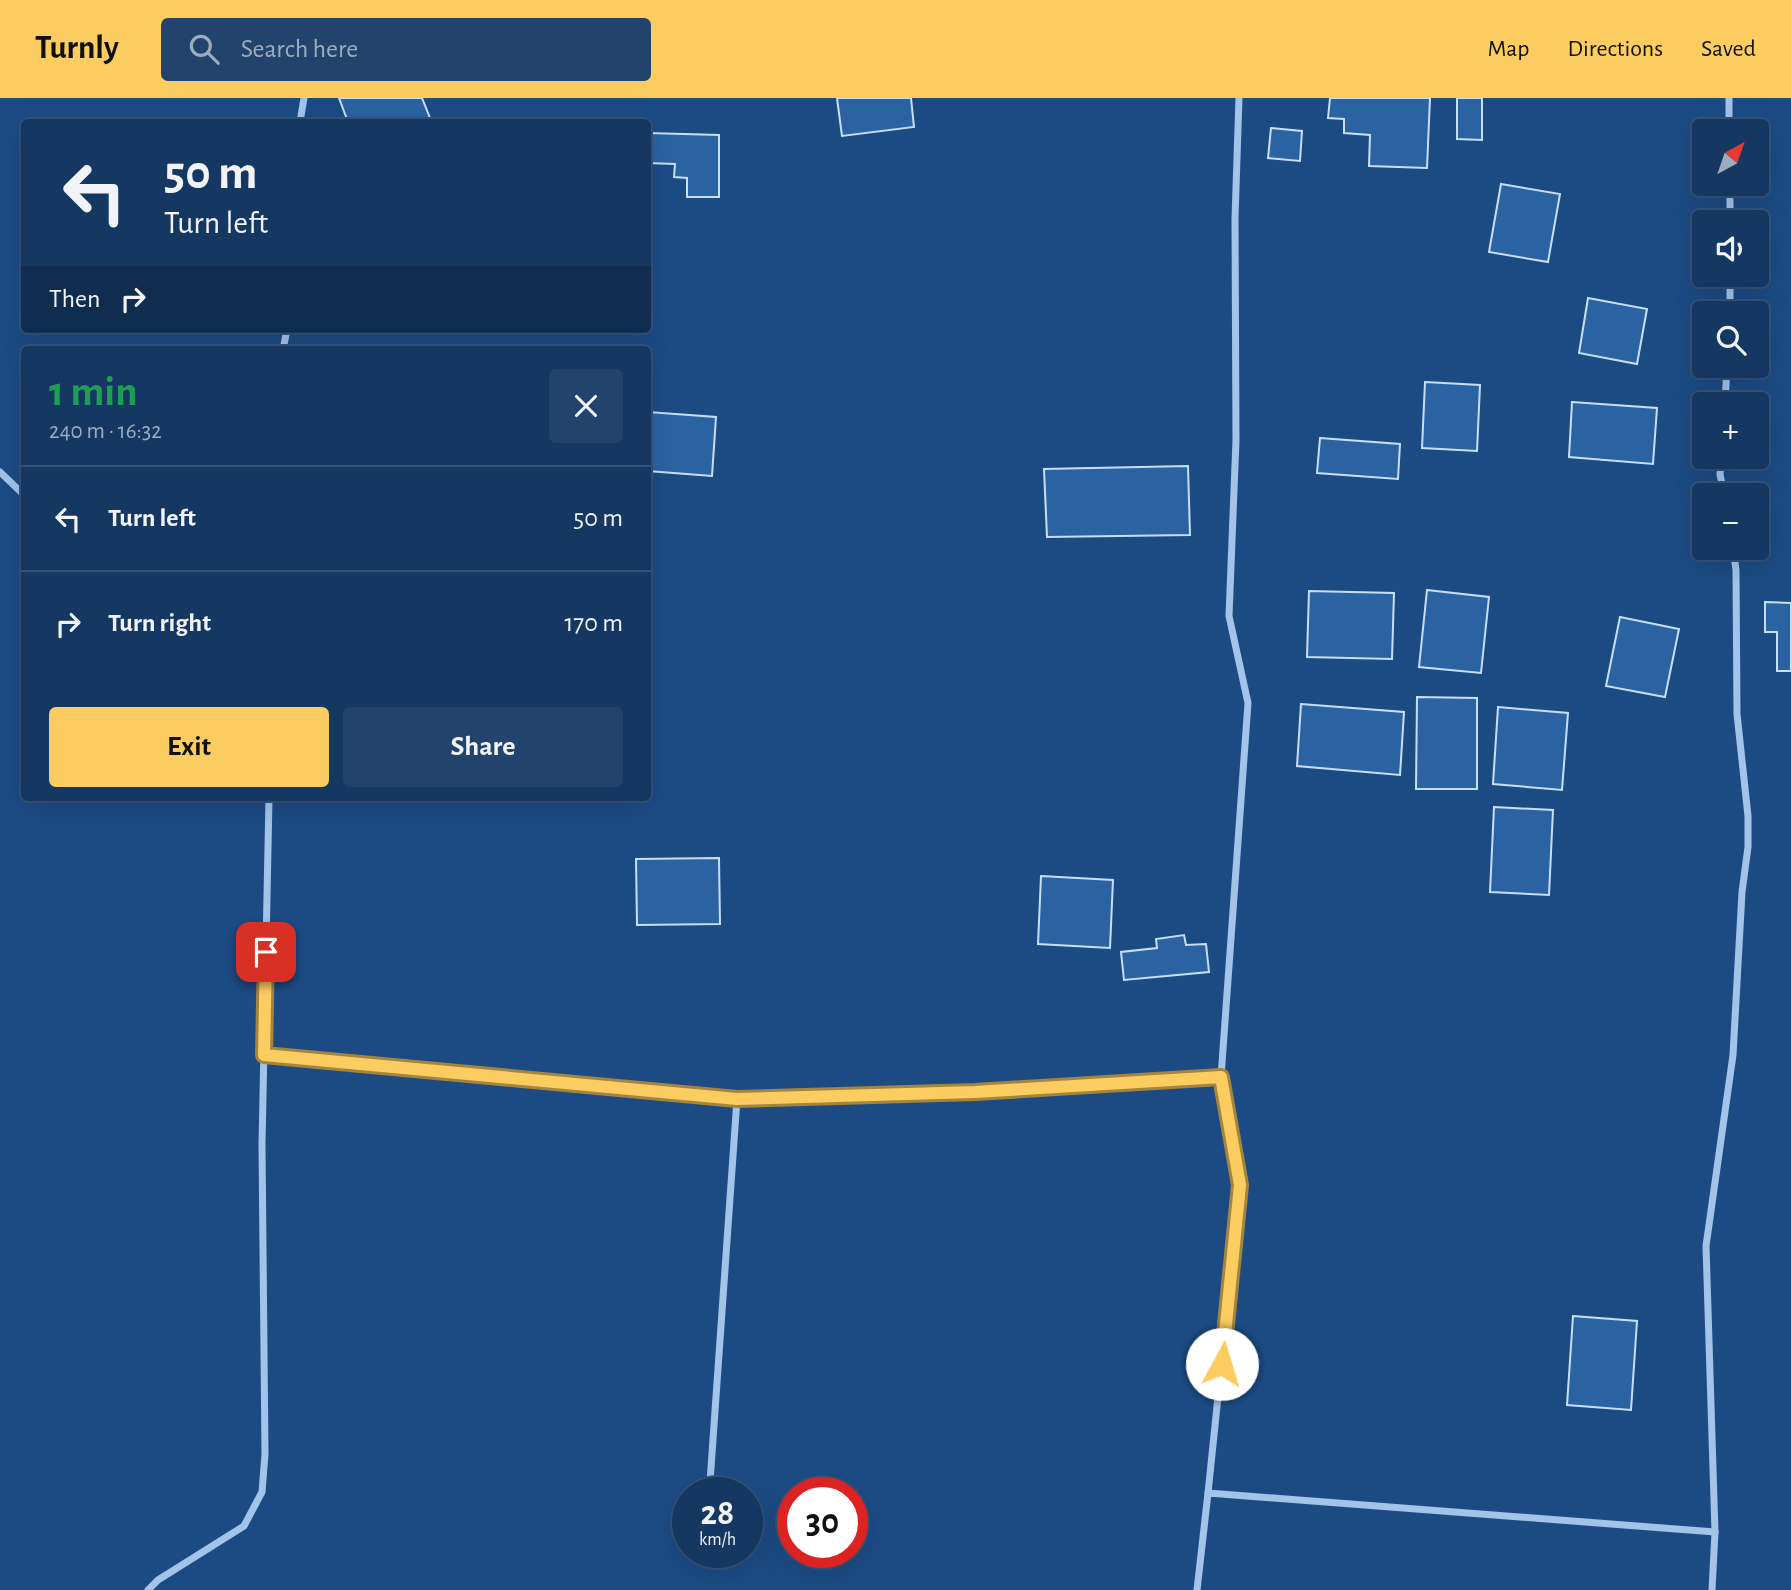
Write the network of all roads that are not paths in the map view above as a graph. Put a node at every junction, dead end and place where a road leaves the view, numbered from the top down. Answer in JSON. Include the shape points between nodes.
{"nodes":[{"id":1,"x":304,"y":98,"type":"edge"},
{"id":2,"x":1239,"y":98,"type":"edge"},
{"id":3,"x":1729,"y":98,"type":"edge"},
{"id":4,"x":300,"y":119,"type":"edge"},
{"id":5,"x":1729,"y":119,"type":"edge"},
{"id":6,"x":0,"y":472,"type":"edge"},
{"id":7,"x":21,"y":492,"type":"edge"},
{"id":8,"x":1734,"y":560,"type":"edge"},
{"id":9,"x":269,"y":801,"type":"edge"},
{"id":10,"x":264,"y":1055,"type":"junction"},
{"id":11,"x":1221,"y":1077,"type":"junction"},
{"id":12,"x":737,"y":1099,"type":"junction"},
{"id":13,"x":710,"y":1477,"type":"edge"},
{"id":14,"x":1208,"y":1493,"type":"junction"},
{"id":15,"x":1715,"y":1532,"type":"junction"},
{"id":16,"x":148,"y":1590,"type":"edge"},
{"id":17,"x":1197,"y":1590,"type":"edge"},
{"id":18,"x":1712,"y":1590,"type":"edge"}],
"edges":[{"from":1,"to":4,"type":"street"},
{"from":2,"to":11,"type":"street","via":[[1236,440],[1229,615],[1248,703]]},
{"from":3,"to":5,"type":"street"},
{"from":6,"to":7,"type":"street"},
{"from":8,"to":15,"type":"street","via":[[1737,714],[1748,847],[1733,1055],[1706,1246]]},
{"from":9,"to":10,"type":"street"},
{"from":10,"to":12,"type":"street"},
{"from":10,"to":16,"type":"street","via":[[262,1492],[244,1526]]},
{"from":11,"to":12,"type":"street","via":[[975,1092]]},
{"from":11,"to":14,"type":"street","via":[[1240,1185]]},
{"from":12,"to":13,"type":"street"},
{"from":14,"to":15,"type":"street"},
{"from":14,"to":17,"type":"street"},
{"from":15,"to":18,"type":"street"}]}
